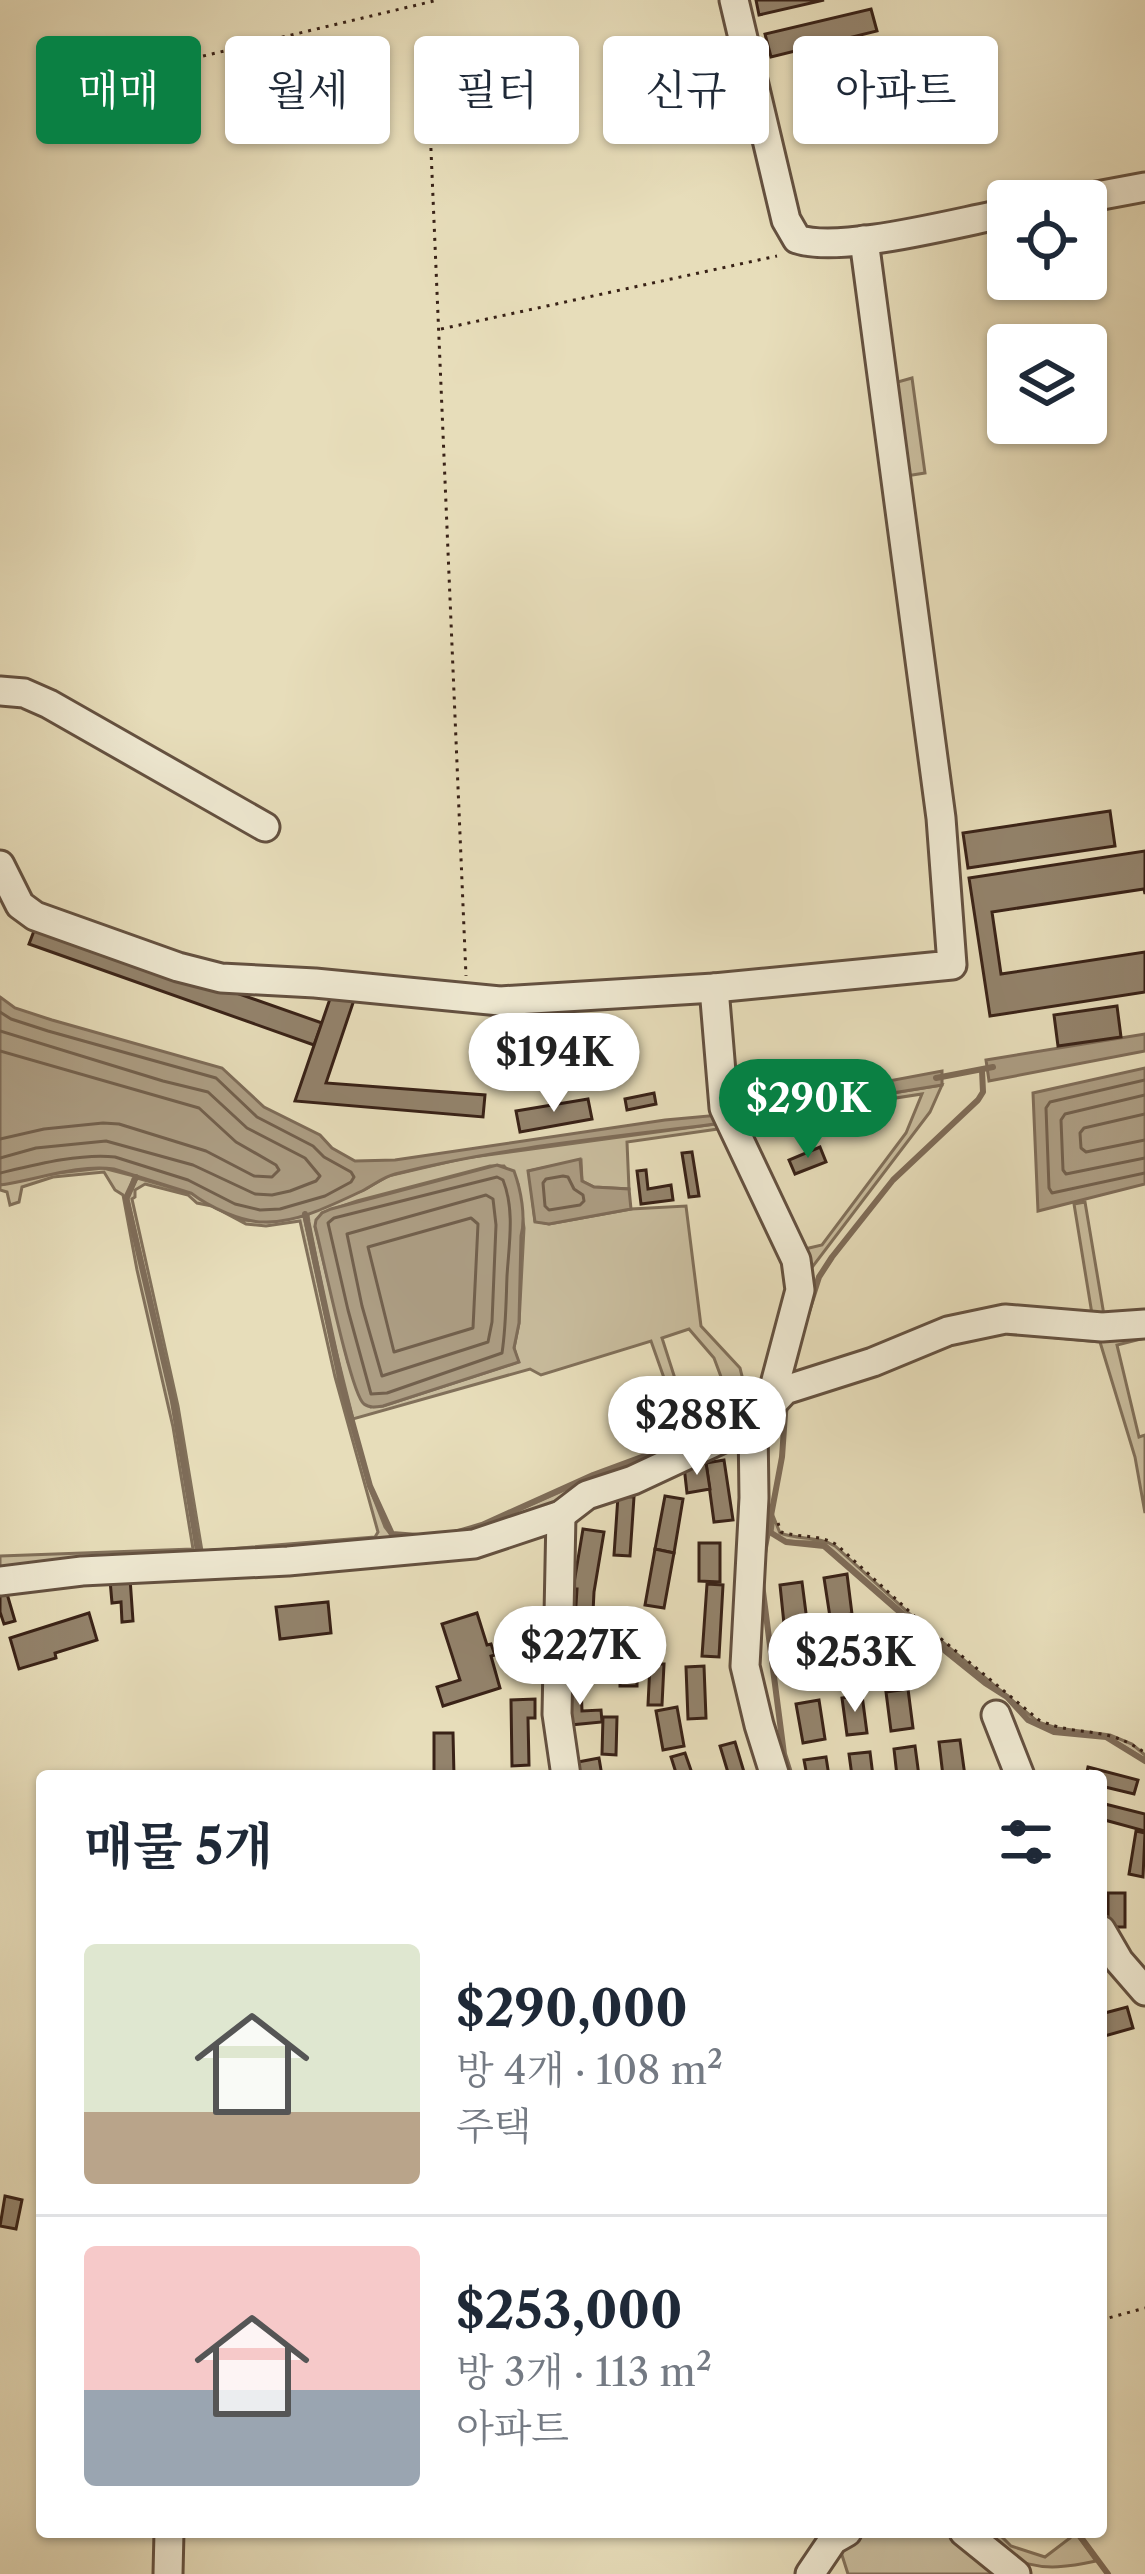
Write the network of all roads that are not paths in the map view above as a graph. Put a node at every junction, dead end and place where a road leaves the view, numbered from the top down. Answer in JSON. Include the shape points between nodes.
{"nodes":[{"id":1,"x":734,"y":0,"type":"edge"},
{"id":2,"x":1145,"y":187,"type":"edge"},
{"id":3,"x":1107,"y":194,"type":"edge"},
{"id":4,"x":987,"y":217,"type":"edge"},
{"id":5,"x":864,"y":240,"type":"junction"},
{"id":6,"x":0,"y":691,"type":"edge"},
{"id":7,"x":265,"y":827,"type":"dead end"},
{"id":8,"x":0,"y":866,"type":"edge"},
{"id":9,"x":713,"y":988,"type":"junction"},
{"id":10,"x":1145,"y":1324,"type":"edge"},
{"id":11,"x":761,"y":1415,"type":"junction"},
{"id":12,"x":561,"y":1515,"type":"junction"},
{"id":13,"x":0,"y":1581,"type":"edge"},
{"id":14,"x":996,"y":1715,"type":"dead end"},
{"id":15,"x":565,"y":1770,"type":"edge"},
{"id":16,"x":773,"y":1770,"type":"edge"},
{"id":17,"x":1018,"y":1770,"type":"edge"},
{"id":18,"x":1110,"y":1962,"type":"edge"},
{"id":19,"x":1145,"y":1991,"type":"edge"},
{"id":20,"x":836,"y":2538,"type":"edge"},
{"id":21,"x":971,"y":2538,"type":"edge"},
{"id":22,"x":169,"y":2551,"type":"edge"},
{"id":23,"x":186,"y":2574,"type":"edge"},
{"id":24,"x":810,"y":2574,"type":"edge"},
{"id":25,"x":1016,"y":2574,"type":"edge"}],
"edges":[{"from":1,"to":5,"type":"street","via":[[786,220],[797,238],[813,244]]},
{"from":2,"to":3,"type":"street"},
{"from":4,"to":5,"type":"street"},
{"from":5,"to":9,"type":"street","via":[[941,818],[952,965]]},
{"from":6,"to":7,"type":"street","via":[[49,704]]},
{"from":8,"to":9,"type":"street","via":[[35,916],[221,979],[500,1001]]},
{"from":9,"to":11,"type":"street","via":[[724,1108],[796,1260],[800,1290]]},
{"from":10,"to":11,"type":"street","via":[[1005,1318],[967,1325],[785,1390]]},
{"from":11,"to":12,"type":"street"},
{"from":11,"to":16,"type":"street","via":[[745,1666]]},
{"from":12,"to":13,"type":"street","via":[[451,1548]]},
{"from":12,"to":15,"type":"street","via":[[556,1714]]},
{"from":14,"to":17,"type":"street"},
{"from":18,"to":19,"type":"street"},
{"from":20,"to":24,"type":"street"},
{"from":21,"to":25,"type":"street"},
{"from":22,"to":23,"type":"street","via":[[182,2558]]}]}
